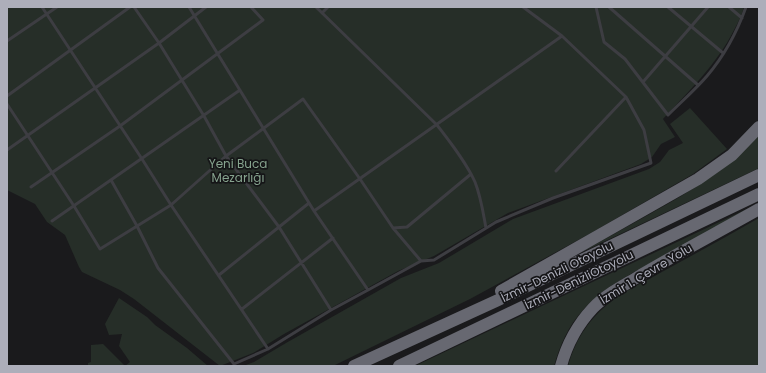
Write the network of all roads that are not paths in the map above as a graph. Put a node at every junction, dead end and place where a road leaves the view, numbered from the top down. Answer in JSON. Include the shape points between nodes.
{"nodes":[{"id":1,"x":42,"y":7,"type":"edge"},
{"id":2,"x":57,"y":7,"type":"edge"},
{"id":3,"x":130,"y":7,"type":"edge"},
{"id":4,"x":134,"y":7,"type":"edge"},
{"id":5,"x":189,"y":7,"type":"edge"},
{"id":6,"x":206,"y":7,"type":"edge"},
{"id":7,"x":251,"y":7,"type":"edge"},
{"id":8,"x":316,"y":7,"type":"edge"},
{"id":9,"x":328,"y":7,"type":"edge"},
{"id":10,"x":523,"y":7,"type":"edge"},
{"id":11,"x":596,"y":7,"type":"edge"},
{"id":12,"x":609,"y":7,"type":"edge"},
{"id":13,"x":668,"y":7,"type":"edge"},
{"id":14,"x":708,"y":7,"type":"edge"},
{"id":15,"x":729,"y":7,"type":"edge"},
{"id":16,"x":746,"y":7,"type":"edge"},
{"id":17,"x":322,"y":13,"type":"junction"},
{"id":18,"x":47,"y":14,"type":"junction"},
{"id":19,"x":195,"y":16,"type":"junction"},
{"id":20,"x":742,"y":18,"type":"junction"},
{"id":21,"x":692,"y":27,"type":"junction"},
{"id":22,"x":562,"y":36,"type":"junction"},
{"id":23,"x":7,"y":41,"type":"edge"},
{"id":24,"x":160,"y":43,"type":"junction"},
{"id":25,"x":70,"y":50,"type":"junction"},
{"id":26,"x":723,"y":53,"type":"junction"},
{"id":27,"x":218,"y":54,"type":"junction"},
{"id":28,"x":666,"y":57,"type":"junction"},
{"id":29,"x":182,"y":80,"type":"junction"},
{"id":30,"x":643,"y":82,"type":"junction"},
{"id":31,"x":698,"y":85,"type":"junction"},
{"id":32,"x":95,"y":88,"type":"junction"},
{"id":33,"x":240,"y":90,"type":"junction"},
{"id":34,"x":7,"y":96,"type":"edge"},
{"id":35,"x":626,"y":97,"type":"junction"},
{"id":36,"x":7,"y":104,"type":"edge"},
{"id":37,"x":204,"y":116,"type":"junction"},
{"id":38,"x":437,"y":125,"type":"junction"},
{"id":39,"x":120,"y":126,"type":"junction"},
{"id":40,"x":759,"y":127,"type":"edge"},
{"id":41,"x":263,"y":128,"type":"junction"},
{"id":42,"x":28,"y":136,"type":"junction"},
{"id":43,"x":7,"y":150,"type":"edge"},
{"id":44,"x":226,"y":156,"type":"junction"},
{"id":45,"x":142,"y":159,"type":"junction"},
{"id":46,"x":556,"y":171,"type":"dead end"},
{"id":47,"x":52,"y":172,"type":"junction"},
{"id":48,"x":471,"y":174,"type":"junction"},
{"id":49,"x":759,"y":175,"type":"edge"},
{"id":50,"x":360,"y":178,"type":"junction"},
{"id":51,"x":111,"y":180,"type":"junction"},
{"id":52,"x":31,"y":187,"type":"dead end"},
{"id":53,"x":759,"y":194,"type":"edge"},
{"id":54,"x":309,"y":203,"type":"junction"},
{"id":55,"x":171,"y":205,"type":"junction"},
{"id":56,"x":74,"y":206,"type":"junction"},
{"id":57,"x":759,"y":210,"type":"edge"},
{"id":58,"x":314,"y":211,"type":"junction"},
{"id":59,"x":52,"y":221,"type":"dead end"},
{"id":60,"x":137,"y":226,"type":"junction"},
{"id":61,"x":279,"y":227,"type":"junction"},
{"id":62,"x":393,"y":228,"type":"junction"},
{"id":63,"x":486,"y":228,"type":"junction"},
{"id":64,"x":333,"y":238,"type":"junction"},
{"id":65,"x":421,"y":261,"type":"junction"},
{"id":66,"x":301,"y":264,"type":"junction"},
{"id":67,"x":218,"y":276,"type":"junction"},
{"id":68,"x":368,"y":290,"type":"junction"},
{"id":69,"x":242,"y":309,"type":"junction"},
{"id":70,"x":331,"y":310,"type":"junction"},
{"id":71,"x":418,"y":337,"type":"junction"},
{"id":72,"x":268,"y":349,"type":"junction"},
{"id":73,"x":354,"y":366,"type":"edge"},
{"id":74,"x":399,"y":366,"type":"edge"},
{"id":75,"x":561,"y":366,"type":"edge"}],
"edges":[{"from":1,"to":18,"type":"lane"},
{"from":2,"to":18,"type":"lane"},
{"from":3,"to":25,"type":"lane"},
{"from":4,"to":24,"type":"lane"},
{"from":5,"to":19,"type":"lane"},
{"from":6,"to":19,"type":"lane"},
{"from":7,"to":27,"type":"lane","via":[[263,20]]},
{"from":8,"to":17,"type":"lane"},
{"from":9,"to":17,"type":"lane"},
{"from":10,"to":22,"type":"lane"},
{"from":11,"to":30,"type":"lane","via":[[604,42],[625,59]]},
{"from":12,"to":28,"type":"lane"},
{"from":13,"to":21,"type":"lane"},
{"from":14,"to":21,"type":"lane"},
{"from":15,"to":20,"type":"lane"},
{"from":16,"to":20,"type":"lane"},
{"from":17,"to":38,"type":"lane"},
{"from":18,"to":23,"type":"lane"},
{"from":18,"to":25,"type":"lane"},
{"from":19,"to":24,"type":"lane"},
{"from":19,"to":27,"type":"lane"},
{"from":20,"to":26,"type":"lane"},
{"from":21,"to":26,"type":"lane"},
{"from":21,"to":28,"type":"lane"},
{"from":22,"to":35,"type":"lane"},
{"from":22,"to":38,"type":"lane"},
{"from":24,"to":29,"type":"lane"},
{"from":24,"to":32,"type":"lane"},
{"from":25,"to":32,"type":"lane"},
{"from":25,"to":34,"type":"lane"},
{"from":26,"to":31,"type":"lane"},
{"from":27,"to":29,"type":"lane"},
{"from":27,"to":33,"type":"lane"},
{"from":28,"to":30,"type":"lane"},
{"from":28,"to":31,"type":"lane"},
{"from":29,"to":37,"type":"lane"},
{"from":29,"to":39,"type":"lane"},
{"from":30,"to":31,"type":"lane","via":[[668,115]]},
{"from":32,"to":39,"type":"lane"},
{"from":32,"to":42,"type":"lane"},
{"from":33,"to":37,"type":"lane"},
{"from":33,"to":41,"type":"lane"},
{"from":35,"to":46,"type":"lane"},
{"from":35,"to":63,"type":"lane","via":[[644,130],[651,163],[553,198]]},
{"from":36,"to":42,"type":"lane"},
{"from":37,"to":44,"type":"lane"},
{"from":37,"to":45,"type":"lane"},
{"from":38,"to":48,"type":"lane"},
{"from":38,"to":50,"type":"lane"},
{"from":39,"to":45,"type":"lane"},
{"from":39,"to":47,"type":"lane"},
{"from":40,"to":71,"type":"highway","via":[[732,155],[698,179],[546,266],[460,310]]},
{"from":41,"to":44,"type":"lane"},
{"from":41,"to":50,"type":"lane","via":[[303,99]]},
{"from":41,"to":54,"type":"lane"},
{"from":42,"to":43,"type":"lane"},
{"from":42,"to":47,"type":"lane"},
{"from":44,"to":55,"type":"lane"},
{"from":44,"to":61,"type":"lane"},
{"from":45,"to":51,"type":"lane"},
{"from":45,"to":55,"type":"lane"},
{"from":47,"to":52,"type":"lane"},
{"from":47,"to":56,"type":"lane"},
{"from":48,"to":62,"type":"lane","via":[[407,228]]},
{"from":48,"to":63,"type":"lane","via":[[480,197]]},
{"from":49,"to":71,"type":"highway","name":"İzmir-Denizli Otoyolu"},
{"from":50,"to":58,"type":"lane"},
{"from":50,"to":62,"type":"lane"},
{"from":51,"to":56,"type":"lane"},
{"from":51,"to":60,"type":"lane"},
{"from":53,"to":74,"type":"highway","name":"İzmir-DenizliOtoyolu"},
{"from":54,"to":58,"type":"lane"},
{"from":54,"to":61,"type":"lane"},
{"from":55,"to":60,"type":"lane"},
{"from":55,"to":67,"type":"lane"},
{"from":56,"to":59,"type":"lane"},
{"from":56,"to":60,"type":"lane","via":[[100,249]]},
{"from":57,"to":75,"type":"highway","name":"İzmir 1. Çevre Yolu","via":[[659,265],[594,307],[578,326]]},
{"from":58,"to":64,"type":"lane"},
{"from":60,"to":72,"type":"lane","via":[[158,268],[234,364]]},
{"from":61,"to":66,"type":"lane"},
{"from":61,"to":67,"type":"lane"},
{"from":62,"to":65,"type":"lane"},
{"from":63,"to":65,"type":"lane","via":[[434,260]]},
{"from":64,"to":66,"type":"lane"},
{"from":64,"to":68,"type":"lane"},
{"from":65,"to":68,"type":"lane"},
{"from":66,"to":69,"type":"lane"},
{"from":66,"to":70,"type":"lane"},
{"from":67,"to":69,"type":"lane"},
{"from":68,"to":70,"type":"lane"},
{"from":69,"to":72,"type":"lane"},
{"from":70,"to":72,"type":"lane"},
{"from":71,"to":73,"type":"highway","name":"İzmir-Denizli Otoyolu"}]}
